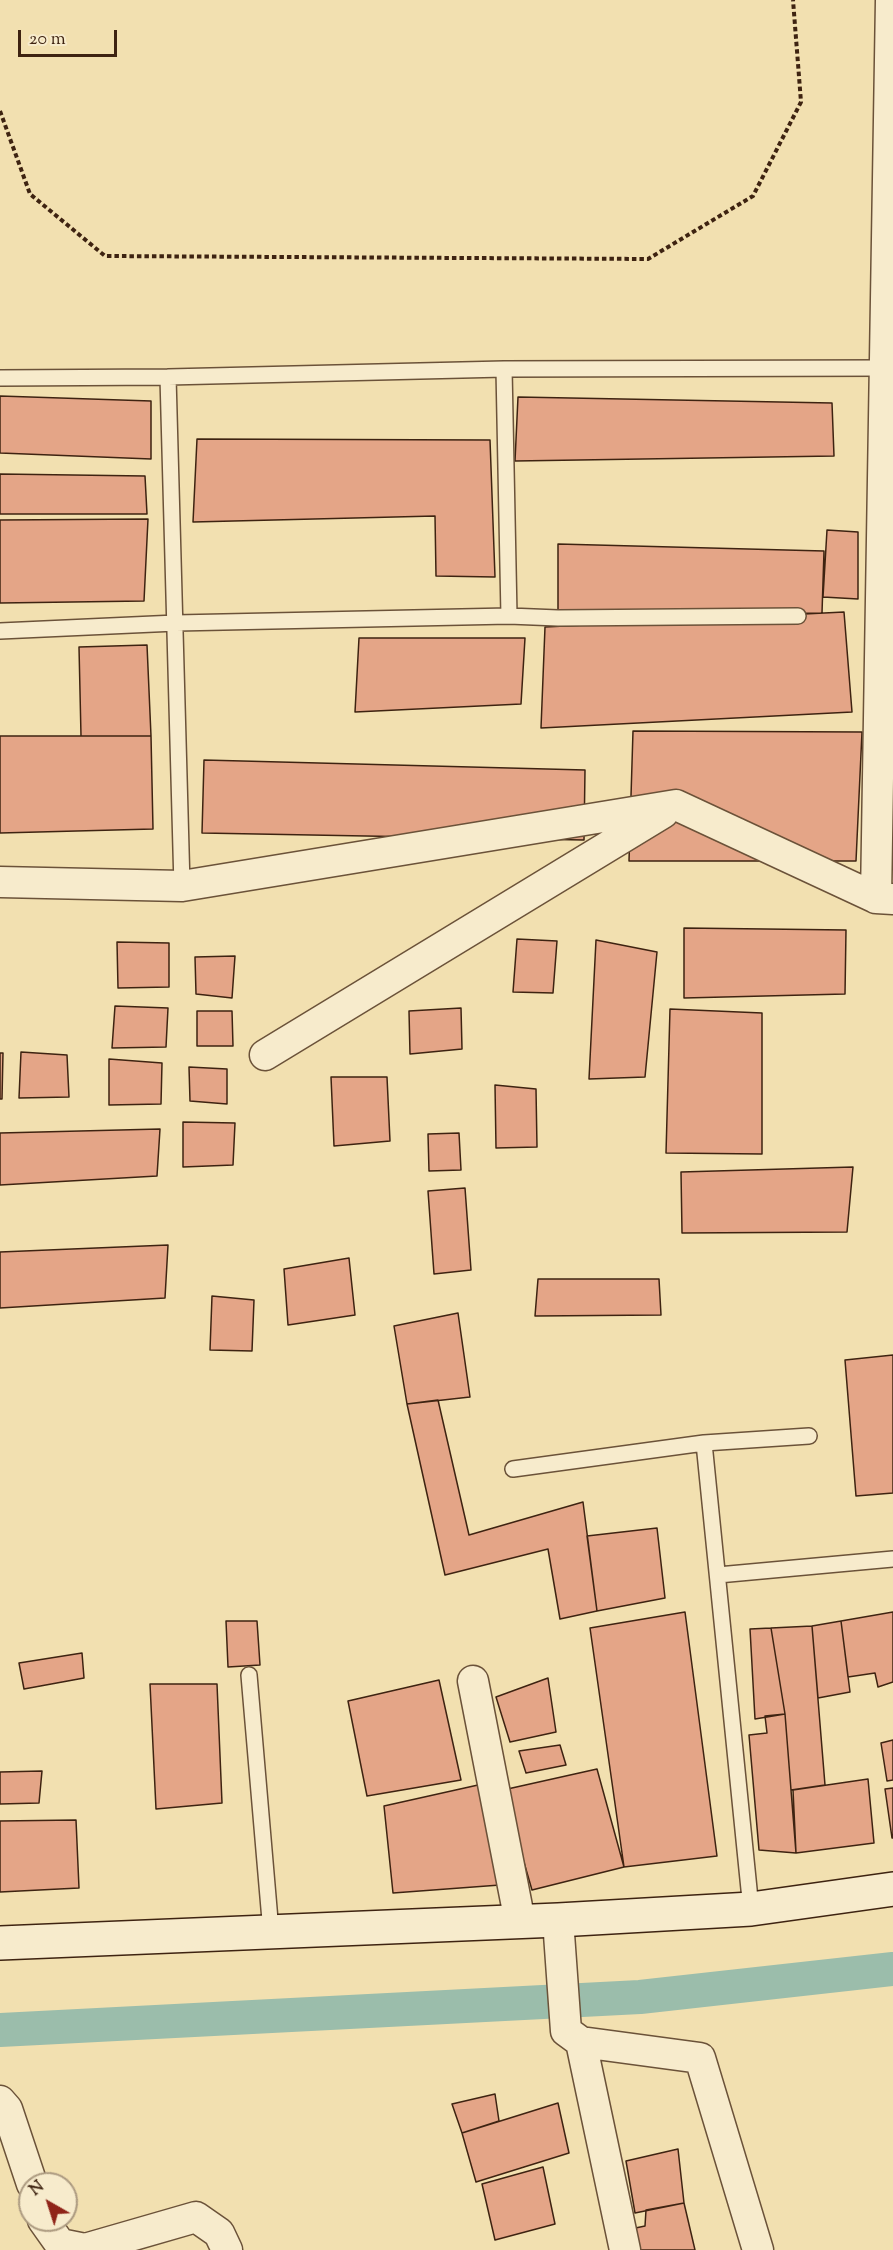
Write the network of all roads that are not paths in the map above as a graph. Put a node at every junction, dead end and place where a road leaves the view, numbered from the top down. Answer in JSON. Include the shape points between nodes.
{"nodes":[{"id":1,"x":891,"y":0,"type":"edge"},
{"id":2,"x":889,"y":271,"type":"edge"},
{"id":3,"x":884,"y":368,"type":"junction"},
{"id":4,"x":504,"y":369,"type":"junction"},
{"id":5,"x":168,"y":377,"type":"junction"},
{"id":6,"x":0,"y":378,"type":"edge"},
{"id":7,"x":509,"y":616,"type":"junction"},
{"id":8,"x":798,"y":616,"type":"dead end"},
{"id":9,"x":176,"y":623,"type":"junction"},
{"id":10,"x":0,"y":631,"type":"edge"},
{"id":11,"x":676,"y":805,"type":"junction"},
{"id":12,"x":0,"y":882,"type":"edge"},
{"id":13,"x":182,"y":886,"type":"junction"},
{"id":14,"x":885,"y":899,"type":"edge"},
{"id":15,"x":265,"y":1055,"type":"dead end"},
{"id":16,"x":809,"y":1436,"type":"dead end"},
{"id":17,"x":704,"y":1443,"type":"junction"},
{"id":18,"x":513,"y":1469,"type":"dead end"},
{"id":19,"x":893,"y":1559,"type":"edge"},
{"id":20,"x":718,"y":1575,"type":"junction"},
{"id":21,"x":249,"y":1675,"type":"dead end"},
{"id":22,"x":473,"y":1681,"type":"dead end"},
{"id":23,"x":893,"y":1889,"type":"edge"},
{"id":24,"x":750,"y":1909,"type":"junction"},
{"id":25,"x":520,"y":1922,"type":"junction"},
{"id":26,"x":558,"y":1930,"type":"junction"},
{"id":27,"x":271,"y":1932,"type":"junction"},
{"id":28,"x":0,"y":1943,"type":"edge"},
{"id":29,"x":573,"y":2036,"type":"junction"},
{"id":30,"x":0,"y":2101,"type":"edge"},
{"id":31,"x":28,"y":2172,"type":"edge"},
{"id":32,"x":52,"y":2232,"type":"edge"},
{"id":33,"x":227,"y":2250,"type":"edge"},
{"id":34,"x":625,"y":2250,"type":"edge"},
{"id":35,"x":758,"y":2250,"type":"edge"}],
"edges":[{"from":1,"to":2,"type":"street"},
{"from":2,"to":3,"type":"street"},
{"from":3,"to":4,"type":"lane"},
{"from":3,"to":14,"type":"street"},
{"from":4,"to":5,"type":"lane"},
{"from":4,"to":7,"type":"lane"},
{"from":5,"to":6,"type":"lane"},
{"from":5,"to":9,"type":"lane"},
{"from":7,"to":8,"type":"lane"},
{"from":7,"to":9,"type":"lane"},
{"from":9,"to":10,"type":"lane"},
{"from":9,"to":13,"type":"lane"},
{"from":11,"to":13,"type":"street"},
{"from":11,"to":14,"type":"street"},
{"from":11,"to":15,"type":"street"},
{"from":12,"to":13,"type":"street"},
{"from":16,"to":17,"type":"lane"},
{"from":17,"to":18,"type":"lane"},
{"from":17,"to":20,"type":"lane"},
{"from":19,"to":20,"type":"lane"},
{"from":20,"to":24,"type":"lane"},
{"from":21,"to":27,"type":"lane"},
{"from":22,"to":25,"type":"street"},
{"from":23,"to":24,"type":"street"},
{"from":24,"to":26,"type":"street"},
{"from":25,"to":26,"type":"street"},
{"from":25,"to":27,"type":"street"},
{"from":26,"to":29,"type":"street"},
{"from":27,"to":28,"type":"street"},
{"from":29,"to":34,"type":"street"},
{"from":29,"to":35,"type":"street","via":[[700,2058]]},
{"from":30,"to":31,"type":"street","via":[[7,2109]]},
{"from":32,"to":33,"type":"street","via":[[60,2244],[85,2249],[196,2217],[219,2233]]}]}
